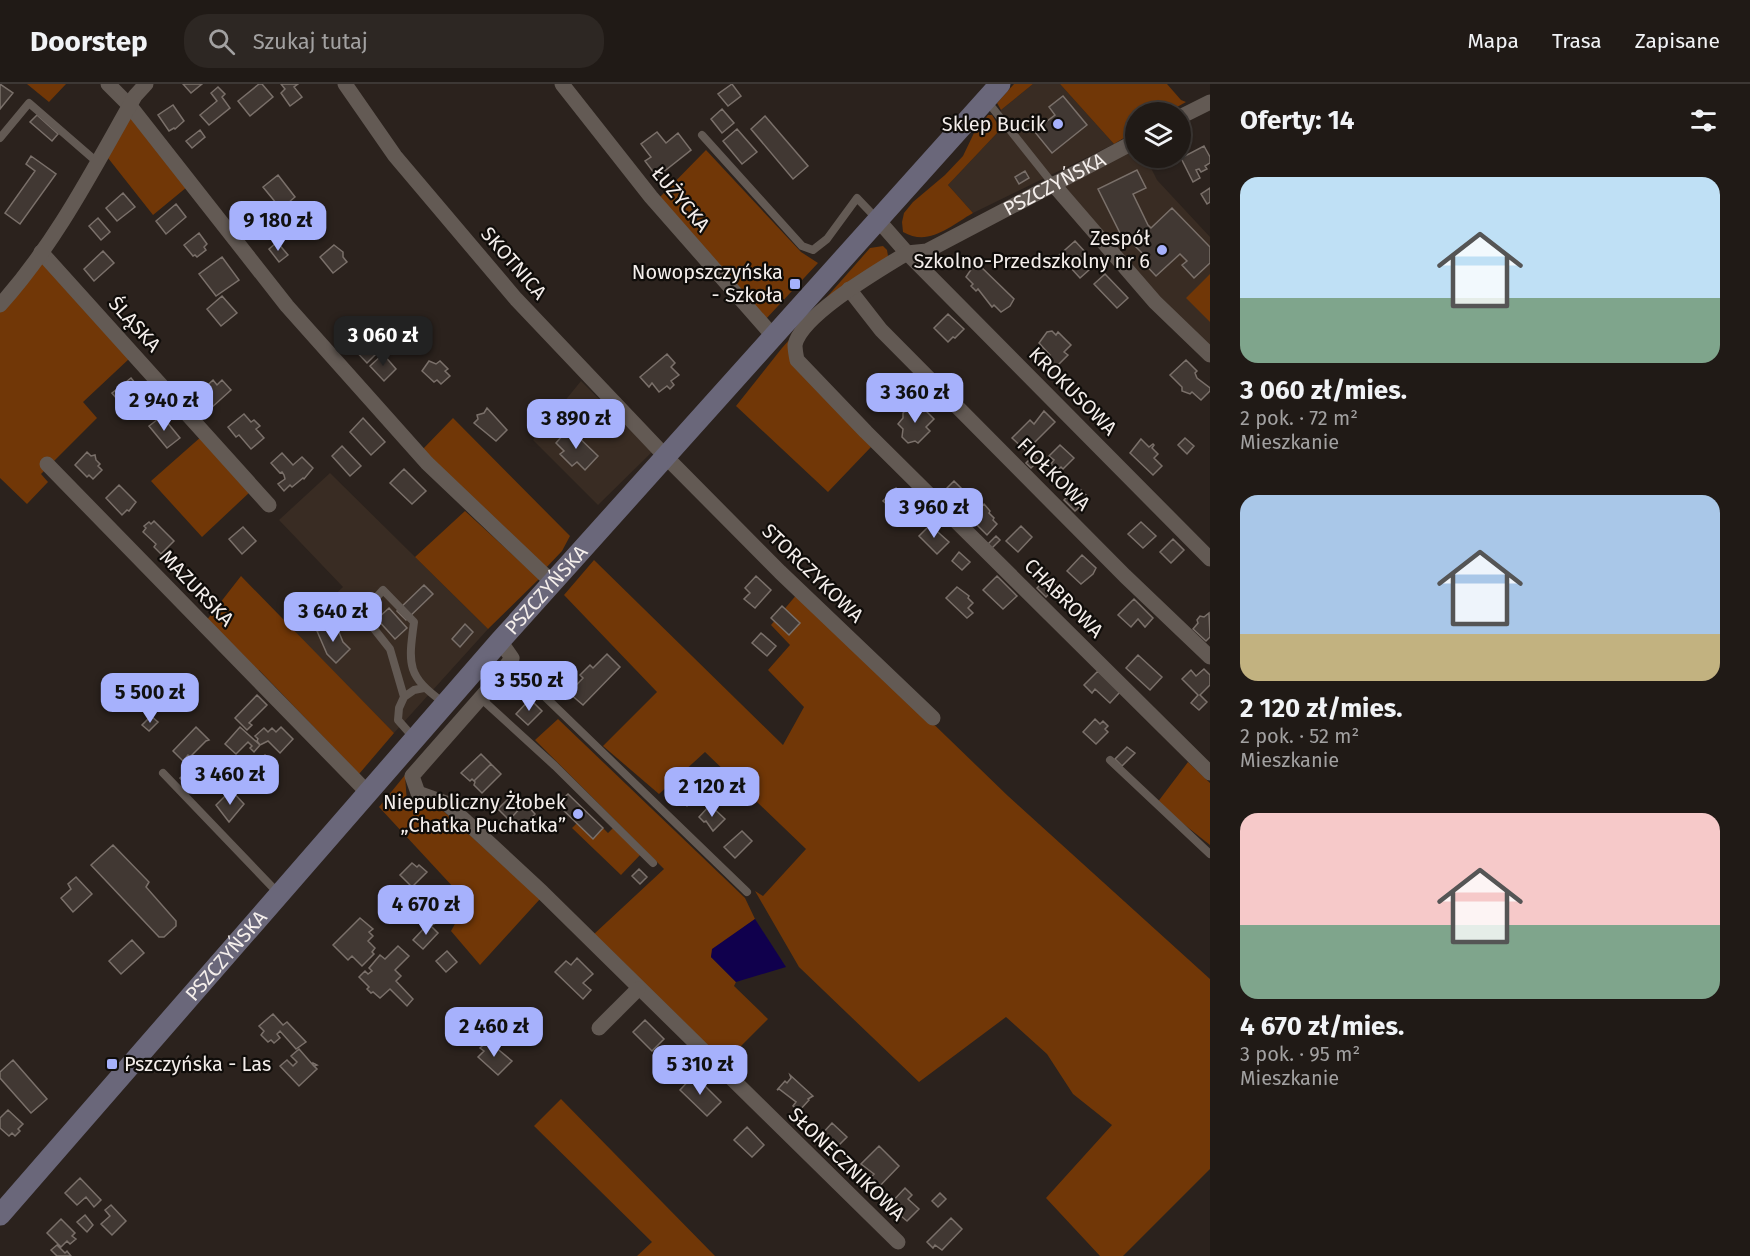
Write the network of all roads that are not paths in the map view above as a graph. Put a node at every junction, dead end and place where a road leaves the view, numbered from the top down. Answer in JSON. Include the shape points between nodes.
{"nodes":[{"id":1,"x":108,"y":84,"type":"edge"},
{"id":2,"x":146,"y":84,"type":"edge"},
{"id":3,"x":345,"y":84,"type":"edge"},
{"id":4,"x":562,"y":84,"type":"edge"},
{"id":5,"x":993,"y":92,"type":"edge"},
{"id":6,"x":1210,"y":102,"type":"edge"},
{"id":7,"x":130,"y":106,"type":"junction"},
{"id":8,"x":1191,"y":112,"type":"edge"},
{"id":9,"x":702,"y":135,"type":"dead end"},
{"id":10,"x":0,"y":138,"type":"edge"},
{"id":11,"x":1125,"y":147,"type":"edge"},
{"id":12,"x":97,"y":162,"type":"junction"},
{"id":13,"x":1053,"y":184,"type":"junction"},
{"id":14,"x":878,"y":220,"type":"junction"},
{"id":15,"x":42,"y":252,"type":"junction"},
{"id":16,"x":907,"y":253,"type":"junction"},
{"id":17,"x":849,"y":289,"type":"junction"},
{"id":18,"x":0,"y":305,"type":"edge"},
{"id":19,"x":773,"y":336,"type":"junction"},
{"id":20,"x":795,"y":346,"type":"joint"},
{"id":21,"x":1210,"y":355,"type":"edge"},
{"id":22,"x":666,"y":457,"type":"junction"},
{"id":23,"x":47,"y":464,"type":"dead end"},
{"id":24,"x":269,"y":506,"type":"dead end"},
{"id":25,"x":1210,"y":559,"type":"edge"},
{"id":26,"x":553,"y":583,"type":"junction"},
{"id":27,"x":506,"y":650,"type":"junction"},
{"id":28,"x":1210,"y":657,"type":"edge"},
{"id":29,"x":424,"y":688,"type":"junction"},
{"id":30,"x":485,"y":693,"type":"junction"},
{"id":31,"x":404,"y":697,"type":"junction"},
{"id":32,"x":446,"y":704,"type":"junction"},
{"id":33,"x":933,"y":718,"type":"dead end"},
{"id":34,"x":415,"y":739,"type":"junction"},
{"id":35,"x":1110,"y":760,"type":"dead end"},
{"id":36,"x":163,"y":773,"type":"dead end"},
{"id":37,"x":1210,"y":773,"type":"edge"},
{"id":38,"x":368,"y":793,"type":"junction"},
{"id":39,"x":1210,"y":854,"type":"edge"},
{"id":40,"x":653,"y":863,"type":"dead end"},
{"id":41,"x":747,"y":892,"type":"dead end"},
{"id":42,"x":280,"y":896,"type":"junction"},
{"id":43,"x":638,"y":989,"type":"junction"},
{"id":44,"x":599,"y":1028,"type":"dead end"},
{"id":45,"x":0,"y":1215,"type":"edge"},
{"id":46,"x":898,"y":1242,"type":"dead end"}],
"edges":[{"from":1,"to":7,"type":"street"},
{"from":2,"to":7,"type":"street"},
{"from":3,"to":22,"type":"street","name":"SKOTNICA","via":[[395,156],[516,299]]},
{"from":4,"to":19,"type":"street","name":"ŁUŻYCKA","via":[[651,197]]},
{"from":5,"to":13,"type":"lane"},
{"from":5,"to":14,"type":"main road","name":"PSZCZYŃSKA"},
{"from":6,"to":8,"type":"street"},
{"from":7,"to":12,"type":"street"},
{"from":7,"to":26,"type":"street","via":[[287,306],[427,463]]},
{"from":9,"to":14,"type":"lane","via":[[802,246],[813,250],[827,239],[857,198]]},
{"from":10,"to":12,"type":"lane","via":[[29,103]]},
{"from":11,"to":13,"type":"street","name":"PSZCZYŃSKA"},
{"from":12,"to":15,"type":"street"},
{"from":13,"to":16,"type":"street","name":"PSZCZYŃSKA","via":[[927,251]]},
{"from":13,"to":21,"type":"street","via":[[1155,302]]},
{"from":14,"to":16,"type":"street"},
{"from":14,"to":19,"type":"main road","name":"PSZCZYŃSKA"},
{"from":15,"to":18,"type":"street"},
{"from":15,"to":24,"type":"street","name":"ŚLĄSKA"},
{"from":16,"to":17,"type":"street","name":"PSZCZYŃSKA"},
{"from":16,"to":25,"type":"street","name":"KROKUSOWA"},
{"from":17,"to":20,"type":"street","name":"PSZCZYŃSKA","via":[[811,321]]},
{"from":17,"to":28,"type":"street","name":"FIOŁKOWA","via":[[881,330]]},
{"from":19,"to":22,"type":"main road","name":"PSZCZYŃSKA"},
{"from":20,"to":37,"type":"street","name":"CHABROWA","via":[[797,360],[866,432]]},
{"from":22,"to":26,"type":"main road","name":"PSZCZYŃSKA"},
{"from":22,"to":33,"type":"street","name":"STORCZYKOWA"},
{"from":23,"to":38,"type":"street","name":"MAZURSKA"},
{"from":26,"to":27,"type":"main road","name":"PSZCZYŃSKA"},
{"from":27,"to":30,"type":"street","name":"SŁONECZNIKOWA"},
{"from":27,"to":32,"type":"main road","name":"PSZCZYŃSKA"},
{"from":27,"to":41,"type":"lane","via":[[538,690]]},
{"from":29,"to":31,"type":"lane"},
{"from":29,"to":31,"type":"lane","via":[[413,673],[409,655],[414,622],[383,590],[367,608],[371,625],[390,649]]},
{"from":29,"to":32,"type":"lane"},
{"from":30,"to":40,"type":"lane","via":[[486,703]]},
{"from":30,"to":43,"type":"street","name":"SŁONECZNIKOWA","via":[[412,776],[418,793],[446,803]]},
{"from":31,"to":34,"type":"lane","via":[[398,720]]},
{"from":32,"to":34,"type":"main road","name":"PSZCZYŃSKA"},
{"from":34,"to":38,"type":"main road","name":"PSZCZYŃSKA"},
{"from":35,"to":39,"type":"lane"},
{"from":36,"to":42,"type":"lane"},
{"from":38,"to":42,"type":"main road","name":"PSZCZYŃSKA"},
{"from":42,"to":45,"type":"main road","name":"PSZCZYŃSKA"},
{"from":43,"to":44,"type":"street"},
{"from":43,"to":46,"type":"street","name":"SŁONECZNIKOWA"}]}
